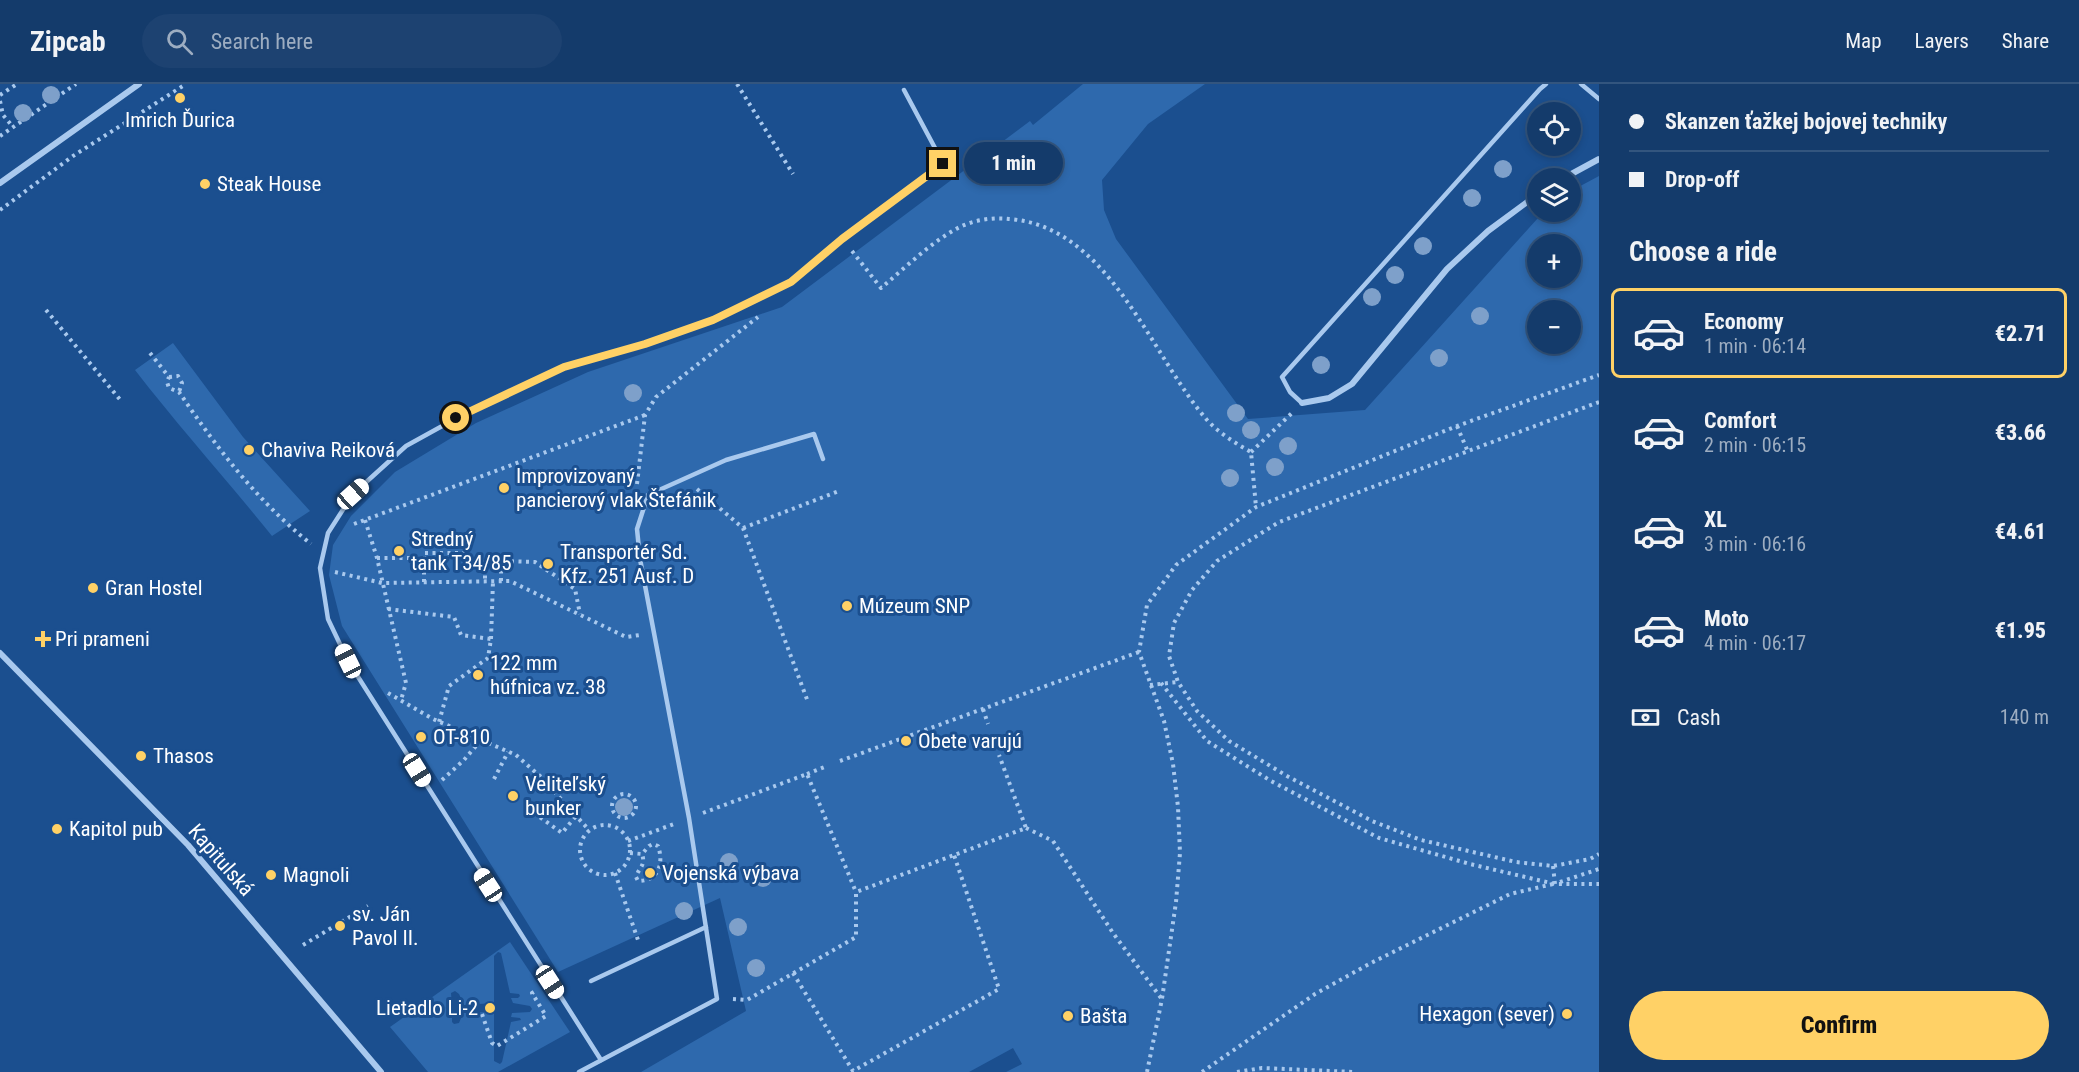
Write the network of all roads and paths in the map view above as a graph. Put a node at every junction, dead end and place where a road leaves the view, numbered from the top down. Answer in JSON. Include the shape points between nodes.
{"nodes":[{"id":1,"x":17,"y":84,"type":"edge"},
{"id":2,"x":76,"y":84,"type":"edge"},
{"id":3,"x":139,"y":84,"type":"edge"},
{"id":4,"x":186,"y":84,"type":"edge"},
{"id":5,"x":737,"y":84,"type":"edge"},
{"id":6,"x":1546,"y":84,"type":"edge"},
{"id":7,"x":1581,"y":84,"type":"edge"},
{"id":8,"x":903,"y":90,"type":"dead end"},
{"id":9,"x":0,"y":95,"type":"edge"},
{"id":10,"x":1599,"y":99,"type":"edge"},
{"id":11,"x":0,"y":101,"type":"edge"},
{"id":12,"x":13,"y":127,"type":"junction"},
{"id":13,"x":0,"y":136,"type":"edge"},
{"id":14,"x":1599,"y":159,"type":"edge"},
{"id":15,"x":1581,"y":169,"type":"edge"},
{"id":16,"x":793,"y":174,"type":"dead end"},
{"id":17,"x":0,"y":183,"type":"edge"},
{"id":18,"x":1527,"y":202,"type":"edge"},
{"id":19,"x":0,"y":210,"type":"edge"},
{"id":20,"x":850,"y":249,"type":"dead end"},
{"id":21,"x":46,"y":310,"type":"dead end"},
{"id":22,"x":759,"y":316,"type":"dead end"},
{"id":23,"x":150,"y":353,"type":"dead end"},
{"id":24,"x":1599,"y":375,"type":"edge"},
{"id":25,"x":169,"y":377,"type":"junction"},
{"id":26,"x":179,"y":392,"type":"junction"},
{"id":27,"x":123,"y":402,"type":"dead end"},
{"id":28,"x":1599,"y":402,"type":"edge"},
{"id":29,"x":1302,"y":403,"type":"junction"},
{"id":30,"x":645,"y":415,"type":"junction"},
{"id":31,"x":1457,"y":426,"type":"junction"},
{"id":32,"x":1251,"y":452,"type":"junction"},
{"id":33,"x":1468,"y":452,"type":"junction"},
{"id":34,"x":823,"y":459,"type":"dead end"},
{"id":35,"x":684,"y":478,"type":"junction"},
{"id":36,"x":839,"y":491,"type":"dead end"},
{"id":37,"x":648,"y":495,"type":"junction"},
{"id":38,"x":1256,"y":507,"type":"junction"},
{"id":39,"x":365,"y":520,"type":"junction"},
{"id":40,"x":743,"y":528,"type":"junction"},
{"id":41,"x":328,"y":533,"type":"junction"},
{"id":42,"x":323,"y":554,"type":"junction"},
{"id":43,"x":377,"y":558,"type":"junction"},
{"id":44,"x":424,"y":558,"type":"junction"},
{"id":45,"x":320,"y":568,"type":"junction"},
{"id":46,"x":485,"y":581,"type":"junction"},
{"id":47,"x":493,"y":581,"type":"junction"},
{"id":48,"x":501,"y":581,"type":"junction"},
{"id":49,"x":424,"y":582,"type":"junction"},
{"id":50,"x":382,"y":583,"type":"junction"},
{"id":51,"x":388,"y":609,"type":"junction"},
{"id":52,"x":580,"y":615,"type":"junction"},
{"id":53,"x":654,"y":633,"type":"junction"},
{"id":54,"x":490,"y":639,"type":"junction"},
{"id":55,"x":1138,"y":652,"type":"junction"},
{"id":56,"x":0,"y":653,"type":"edge"},
{"id":57,"x":1178,"y":682,"type":"junction"},
{"id":58,"x":1161,"y":683,"type":"junction"},
{"id":59,"x":1150,"y":685,"type":"junction"},
{"id":60,"x":385,"y":691,"type":"dead end"},
{"id":61,"x":401,"y":700,"type":"junction"},
{"id":62,"x":808,"y":702,"type":"dead end"},
{"id":63,"x":982,"y":709,"type":"junction"},
{"id":64,"x":439,"y":722,"type":"junction"},
{"id":65,"x":988,"y":723,"type":"dead end"},
{"id":66,"x":481,"y":740,"type":"junction"},
{"id":67,"x":508,"y":752,"type":"junction"},
{"id":68,"x":999,"y":755,"type":"dead end"},
{"id":69,"x":840,"y":761,"type":"dead end"},
{"id":70,"x":828,"y":766,"type":"dead end"},
{"id":71,"x":807,"y":774,"type":"junction"},
{"id":72,"x":494,"y":779,"type":"dead end"},
{"id":73,"x":428,"y":788,"type":"junction"},
{"id":74,"x":534,"y":813,"type":"dead end"},
{"id":75,"x":576,"y":816,"type":"junction"},
{"id":76,"x":619,"y":818,"type":"junction"},
{"id":77,"x":689,"y":818,"type":"junction"},
{"id":78,"x":615,"y":828,"type":"junction"},
{"id":79,"x":1026,"y":828,"type":"junction"},
{"id":80,"x":590,"y":830,"type":"junction"},
{"id":81,"x":628,"y":841,"type":"junction"},
{"id":82,"x":630,"y":853,"type":"junction"},
{"id":83,"x":642,"y":854,"type":"junction"},
{"id":84,"x":1599,"y":854,"type":"edge"},
{"id":85,"x":954,"y":855,"type":"junction"},
{"id":86,"x":1553,"y":866,"type":"junction"},
{"id":87,"x":1599,"y":869,"type":"edge"},
{"id":88,"x":615,"y":873,"type":"junction"},
{"id":89,"x":1555,"y":884,"type":"junction"},
{"id":90,"x":1599,"y":884,"type":"edge"},
{"id":91,"x":856,"y":892,"type":"junction"},
{"id":92,"x":368,"y":906,"type":"dead end"},
{"id":93,"x":706,"y":927,"type":"junction"},
{"id":94,"x":303,"y":945,"type":"dead end"},
{"id":95,"x":644,"y":956,"type":"junction"},
{"id":96,"x":793,"y":973,"type":"junction"},
{"id":97,"x":591,"y":981,"type":"dead end"},
{"id":98,"x":550,"y":982,"type":"junction"},
{"id":99,"x":1162,"y":999,"type":"junction"},
{"id":100,"x":747,"y":1000,"type":"dead end"},
{"id":101,"x":482,"y":1014,"type":"dead end"},
{"id":102,"x":601,"y":1060,"type":"junction"},
{"id":103,"x":381,"y":1072,"type":"edge"},
{"id":104,"x":579,"y":1072,"type":"edge"},
{"id":105,"x":1147,"y":1072,"type":"edge"},
{"id":106,"x":1202,"y":1072,"type":"edge"},
{"id":107,"x":1237,"y":1072,"type":"edge"},
{"id":108,"x":1354,"y":1072,"type":"edge"}],
"edges":[{"from":1,"to":9,"type":"path"},
{"from":2,"to":12,"type":"path"},
{"from":3,"to":17,"type":"street"},
{"from":4,"to":19,"type":"path","via":[[73,156]]},
{"from":5,"to":16,"type":"path"},
{"from":6,"to":29,"type":"lane","via":[[1282,377]]},
{"from":7,"to":10,"type":"lane"},
{"from":8,"to":41,"type":"lane","via":[[943,164],[791,282],[713,320],[564,367],[473,409],[406,446],[353,494]]},
{"from":11,"to":12,"type":"path","via":[[3,115]]},
{"from":12,"to":13,"type":"path"},
{"from":14,"to":15,"type":"street"},
{"from":18,"to":29,"type":"street","via":[[1447,269],[1352,384],[1329,398]]},
{"from":20,"to":32,"type":"path","via":[[881,288],[958,228],[993,217],[1024,220],[1058,233],[1091,258],[1121,291],[1207,420]]},
{"from":21,"to":27,"type":"path"},
{"from":22,"to":30,"type":"path","via":[[656,397]]},
{"from":23,"to":25,"type":"path"},
{"from":24,"to":31,"type":"path"},
{"from":25,"to":26,"type":"path","via":[[169,388]]},
{"from":25,"to":26,"type":"path","via":[[178,376],[182,383]]},
{"from":26,"to":42,"type":"path","via":[[245,482],[288,526]]},
{"from":28,"to":33,"type":"path"},
{"from":29,"to":32,"type":"path"},
{"from":30,"to":37,"type":"path","via":[[637,483]]},
{"from":30,"to":39,"type":"path"},
{"from":31,"to":33,"type":"path"},
{"from":31,"to":38,"type":"path"},
{"from":32,"to":38,"type":"path"},
{"from":33,"to":57,"type":"path","via":[[1279,522],[1217,561],[1192,590],[1174,623],[1169,656]]},
{"from":34,"to":35,"type":"lane","via":[[814,434],[726,460]]},
{"from":35,"to":37,"type":"lane"},
{"from":35,"to":40,"type":"path"},
{"from":36,"to":40,"type":"path"},
{"from":37,"to":53,"type":"lane","via":[[638,529]]},
{"from":38,"to":55,"type":"path","via":[[1176,565],[1147,605]]},
{"from":39,"to":41,"type":"path"},
{"from":39,"to":43,"type":"path"},
{"from":40,"to":62,"type":"path"},
{"from":41,"to":42,"type":"lane"},
{"from":42,"to":45,"type":"lane"},
{"from":43,"to":44,"type":"path"},
{"from":43,"to":50,"type":"path"},
{"from":44,"to":46,"type":"path","via":[[424,553],[467,553],[467,560],[485,560]]},
{"from":44,"to":49,"type":"path"},
{"from":45,"to":50,"type":"path"},
{"from":45,"to":73,"type":"lane","via":[[328,619],[348,661]]},
{"from":46,"to":47,"type":"path"},
{"from":46,"to":49,"type":"path"},
{"from":47,"to":48,"type":"path"},
{"from":47,"to":54,"type":"path"},
{"from":48,"to":52,"type":"path","via":[[510,581]]},
{"from":48,"to":52,"type":"path","via":[[501,561],[535,562],[575,589]]},
{"from":49,"to":50,"type":"path"},
{"from":50,"to":51,"type":"path"},
{"from":51,"to":54,"type":"path","via":[[454,617],[461,635]]},
{"from":51,"to":61,"type":"path","via":[[406,683]]},
{"from":52,"to":53,"type":"path","via":[[626,637]]},
{"from":53,"to":77,"type":"lane"},
{"from":54,"to":64,"type":"path","via":[[488,658],[449,686]]},
{"from":55,"to":59,"type":"path"},
{"from":55,"to":63,"type":"path"},
{"from":56,"to":103,"type":"street","name":"Kapitulská","via":[[188,845]]},
{"from":57,"to":58,"type":"path"},
{"from":57,"to":86,"type":"path","via":[[1197,711],[1229,741],[1372,821],[1420,840],[1516,862]]},
{"from":58,"to":59,"type":"path"},
{"from":58,"to":89,"type":"path","via":[[1207,741],[1271,781],[1379,838]]},
{"from":59,"to":99,"type":"path","via":[[1164,721],[1173,764],[1180,853]]},
{"from":60,"to":61,"type":"path"},
{"from":61,"to":64,"type":"path"},
{"from":63,"to":65,"type":"path"},
{"from":63,"to":69,"type":"path"},
{"from":64,"to":66,"type":"path"},
{"from":66,"to":67,"type":"path"},
{"from":66,"to":73,"type":"path","via":[[441,781]]},
{"from":67,"to":72,"type":"path"},
{"from":67,"to":75,"type":"path","via":[[541,777]]},
{"from":68,"to":79,"type":"path"},
{"from":70,"to":71,"type":"path"},
{"from":71,"to":77,"type":"path"},
{"from":71,"to":91,"type":"path"},
{"from":73,"to":98,"type":"lane"},
{"from":74,"to":75,"type":"path","via":[[562,833]]},
{"from":75,"to":80,"type":"path"},
{"from":76,"to":76,"type":"path","via":[[631,816],[636,809],[635,800],[628,795],[620,794],[612,802],[612,810]]},
{"from":76,"to":78,"type":"path"},
{"from":77,"to":81,"type":"path"},
{"from":77,"to":93,"type":"lane"},
{"from":78,"to":80,"type":"path","via":[[604,825]]},
{"from":78,"to":81,"type":"path"},
{"from":79,"to":85,"type":"path"},
{"from":79,"to":99,"type":"path","via":[[1053,841]]},
{"from":80,"to":88,"type":"path","via":[[580,851],[586,866],[599,874]]},
{"from":81,"to":82,"type":"path"},
{"from":82,"to":83,"type":"path"},
{"from":82,"to":88,"type":"path","via":[[625,865]]},
{"from":83,"to":83,"type":"path","via":[[653,844],[662,857],[660,869],[653,877],[638,881]]},
{"from":84,"to":86,"type":"path"},
{"from":85,"to":91,"type":"path"},
{"from":85,"to":96,"type":"path","via":[[999,989],[853,1071]]},
{"from":86,"to":89,"type":"path"},
{"from":87,"to":89,"type":"path"},
{"from":88,"to":95,"type":"path"},
{"from":89,"to":90,"type":"path"},
{"from":89,"to":106,"type":"path","via":[[1510,894],[1371,963],[1315,994]]},
{"from":91,"to":96,"type":"path","via":[[856,937]]},
{"from":92,"to":94,"type":"path"},
{"from":93,"to":95,"type":"lane"},
{"from":93,"to":102,"type":"lane","via":[[717,999]]},
{"from":95,"to":97,"type":"lane"},
{"from":96,"to":100,"type":"path"},
{"from":98,"to":101,"type":"path","via":[[532,993],[546,1016],[497,1046],[492,1043]]},
{"from":98,"to":102,"type":"lane"},
{"from":99,"to":105,"type":"path"},
{"from":102,"to":104,"type":"lane"},
{"from":107,"to":108,"type":"path","via":[[1262,1068]]}]}
